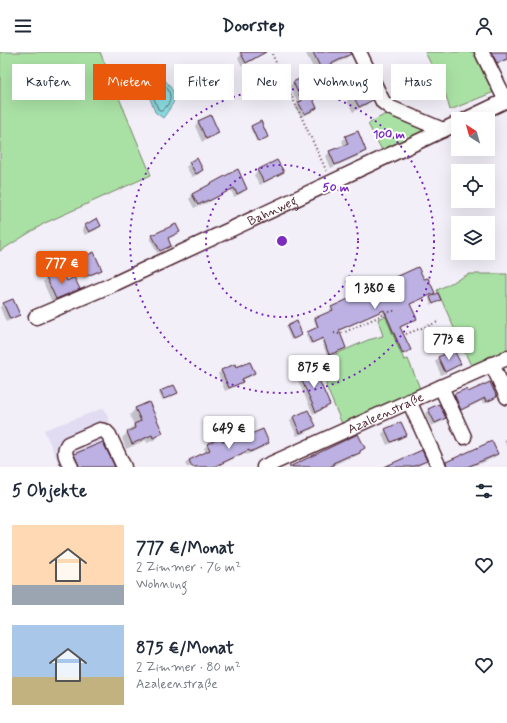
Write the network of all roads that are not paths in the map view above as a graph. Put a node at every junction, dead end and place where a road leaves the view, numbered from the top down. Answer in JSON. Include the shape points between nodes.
{"nodes":[{"id":1,"x":359,"y":52,"type":"edge"},
{"id":2,"x":482,"y":52,"type":"edge"},
{"id":3,"x":507,"y":100,"type":"edge"},
{"id":4,"x":482,"y":112,"type":"edge"},
{"id":5,"x":451,"y":126,"type":"edge"},
{"id":6,"x":443,"y":130,"type":"junction"},
{"id":7,"x":36,"y":317,"type":"dead end"},
{"id":8,"x":507,"y":358,"type":"edge"},
{"id":9,"x":492,"y":364,"type":"junction"},
{"id":10,"x":441,"y":387,"type":"junction"},
{"id":11,"x":507,"y":397,"type":"edge"},
{"id":12,"x":409,"y":401,"type":"junction"},
{"id":13,"x":464,"y":437,"type":"dead end"},
{"id":14,"x":71,"y":467,"type":"edge"},
{"id":15,"x":124,"y":467,"type":"edge"},
{"id":16,"x":264,"y":467,"type":"edge"},
{"id":17,"x":439,"y":467,"type":"edge"}],
"edges":[{"from":1,"to":6,"type":"street","via":[[383,102],[390,108]]},
{"from":2,"to":3,"type":"street"},
{"from":3,"to":4,"type":"street"},
{"from":5,"to":6,"type":"street","name":"Bahnweg"},
{"from":6,"to":7,"type":"street","name":"Bahnweg","via":[[150,267]]},
{"from":8,"to":9,"type":"street","name":"Azaleenstraße"},
{"from":9,"to":10,"type":"street","name":"Azaleenstraße"},
{"from":9,"to":11,"type":"street"},
{"from":10,"to":12,"type":"street","name":"Azaleenstraße"},
{"from":10,"to":13,"type":"street"},
{"from":12,"to":16,"type":"street","name":"Azaleenstraße"},
{"from":12,"to":17,"type":"street"},
{"from":14,"to":15,"type":"street","via":[[65,454],[68,444],[100,430],[109,435]]}]}
